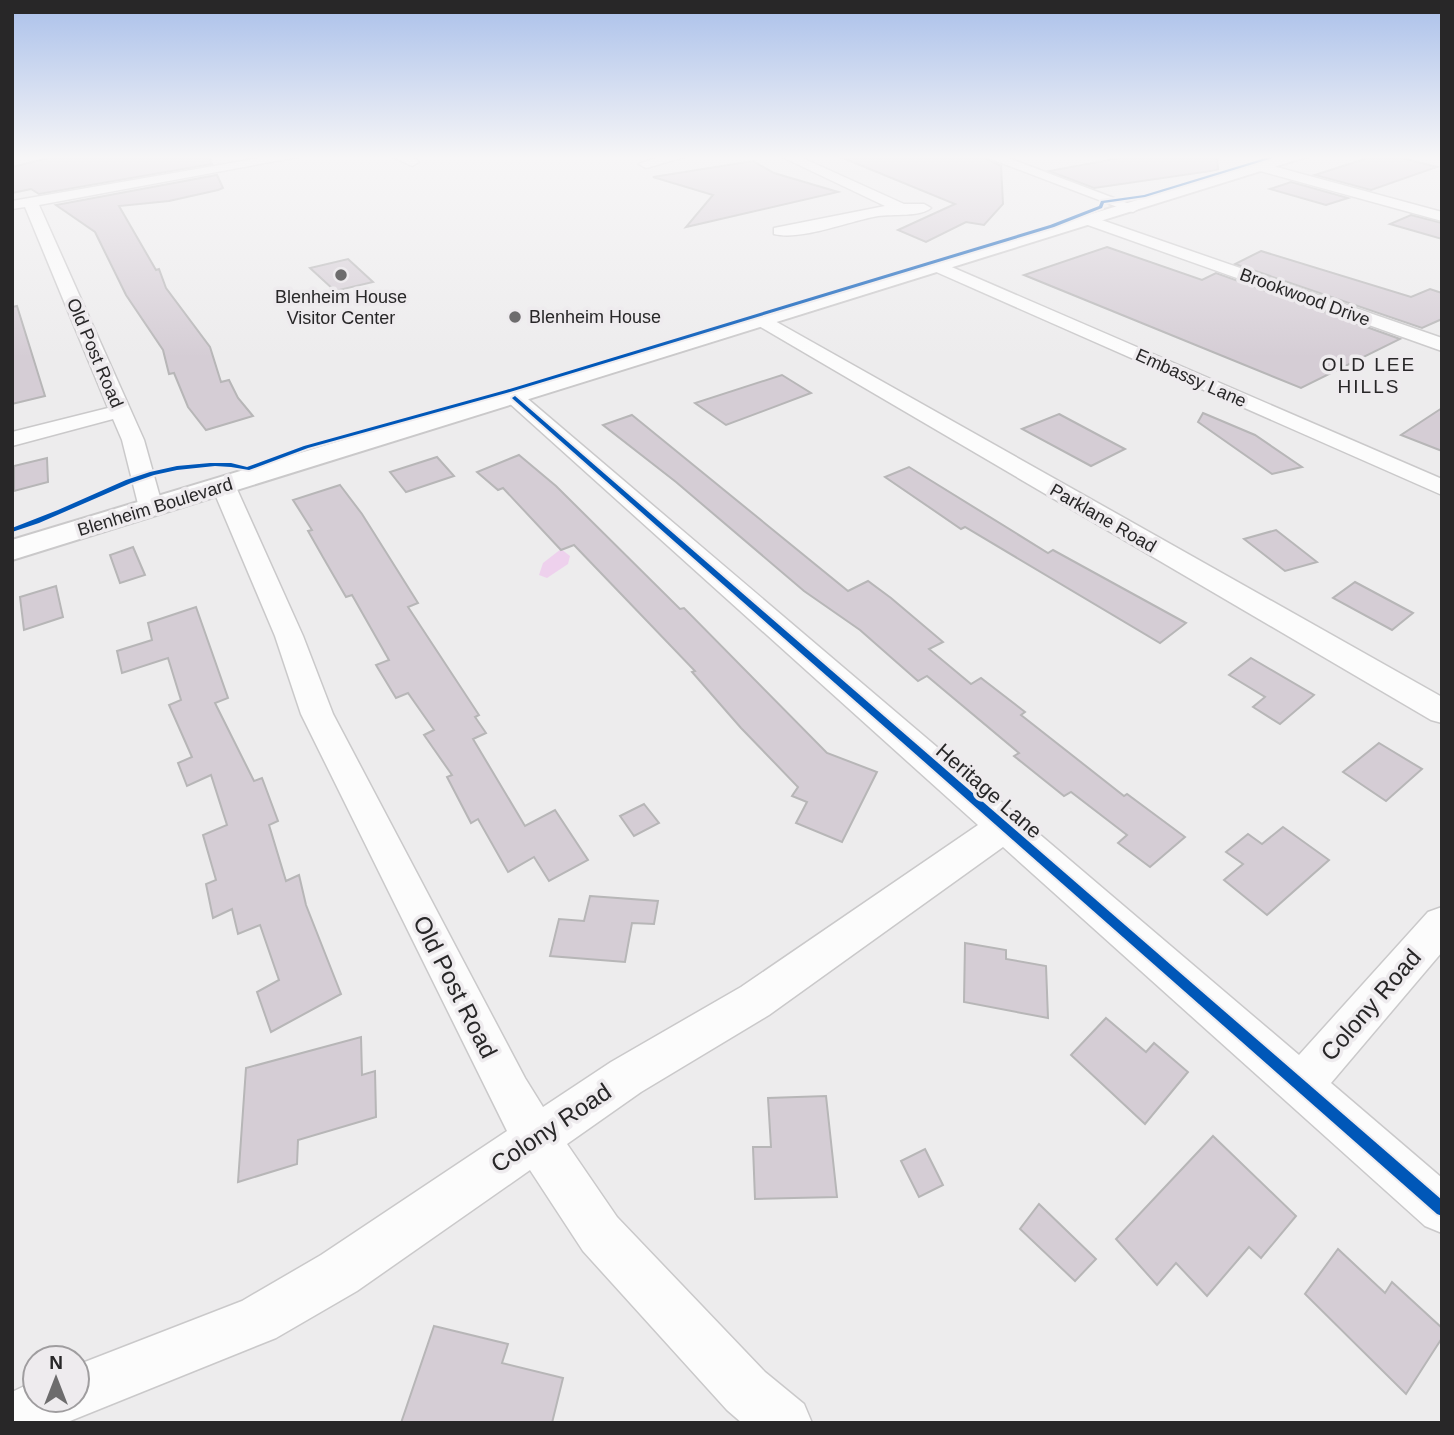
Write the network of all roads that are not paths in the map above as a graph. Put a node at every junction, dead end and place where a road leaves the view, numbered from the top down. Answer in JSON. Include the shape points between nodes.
{"nodes":[{"id":1,"x":30,"y":223,"type":"edge"},
{"id":2,"x":837,"y":223,"type":"edge"},
{"id":3,"x":1084,"y":223,"type":"edge"},
{"id":4,"x":1096,"y":223,"type":"edge"},
{"id":5,"x":779,"y":231,"type":"dead end"},
{"id":6,"x":940,"y":267,"type":"junction"},
{"id":7,"x":765,"y":322,"type":"junction"},
{"id":8,"x":1442,"y":345,"type":"edge"},
{"id":9,"x":515,"y":398,"type":"junction"},
{"id":10,"x":120,"y":411,"type":"junction"},
{"id":11,"x":12,"y":439,"type":"edge"},
{"id":12,"x":224,"y":486,"type":"junction"},
{"id":13,"x":1442,"y":488,"type":"edge"},
{"id":14,"x":151,"y":508,"type":"junction"},
{"id":15,"x":12,"y":550,"type":"edge"},
{"id":16,"x":1442,"y":712,"type":"edge"},
{"id":17,"x":1003,"y":827,"type":"junction"},
{"id":18,"x":1442,"y":924,"type":"edge"},
{"id":19,"x":1301,"y":1086,"type":"junction"},
{"id":20,"x":538,"y":1137,"type":"junction"},
{"id":21,"x":1442,"y":1209,"type":"edge"},
{"id":22,"x":91,"y":1386,"type":"edge"},
{"id":23,"x":785,"y":1423,"type":"edge"}],
"edges":[{"from":1,"to":10,"type":"street","name":"Old Post Road"},
{"from":2,"to":5,"type":"street"},
{"from":3,"to":6,"type":"main road","name":"Blenheim Boulevard"},
{"from":4,"to":8,"type":"street","name":"Brookwood Drive"},
{"from":6,"to":7,"type":"main road","name":"Blenheim Boulevard"},
{"from":6,"to":13,"type":"street","name":"Embassy Lane"},
{"from":7,"to":9,"type":"main road","name":"Blenheim Boulevard"},
{"from":7,"to":16,"type":"street","name":"Parklane Road"},
{"from":9,"to":12,"type":"main road","name":"Blenheim Boulevard"},
{"from":9,"to":17,"type":"street","name":"Heritage Lane"},
{"from":10,"to":11,"type":"street"},
{"from":10,"to":14,"type":"street","name":"Old Post Road","via":[[133,440]]},
{"from":12,"to":14,"type":"main road","name":"Blenheim Boulevard"},
{"from":12,"to":20,"type":"street","name":"Old Post Road","via":[[289,636],[317,714],[509,1094]]},
{"from":14,"to":15,"type":"main road","name":"Blenheim Boulevard"},
{"from":17,"to":19,"type":"street","name":"Heritage Lane"},
{"from":17,"to":20,"type":"street","name":"Colony Road","via":[[755,1001],[626,1077]]},
{"from":18,"to":19,"type":"street","name":"Colony Road"},
{"from":19,"to":21,"type":"street","name":"Heritage Lane"},
{"from":20,"to":22,"type":"street","name":"Colony Road","via":[[339,1272],[258,1320]]},
{"from":20,"to":23,"type":"street","name":"Old Post Road","via":[[600,1234],[746,1391]]}]}
